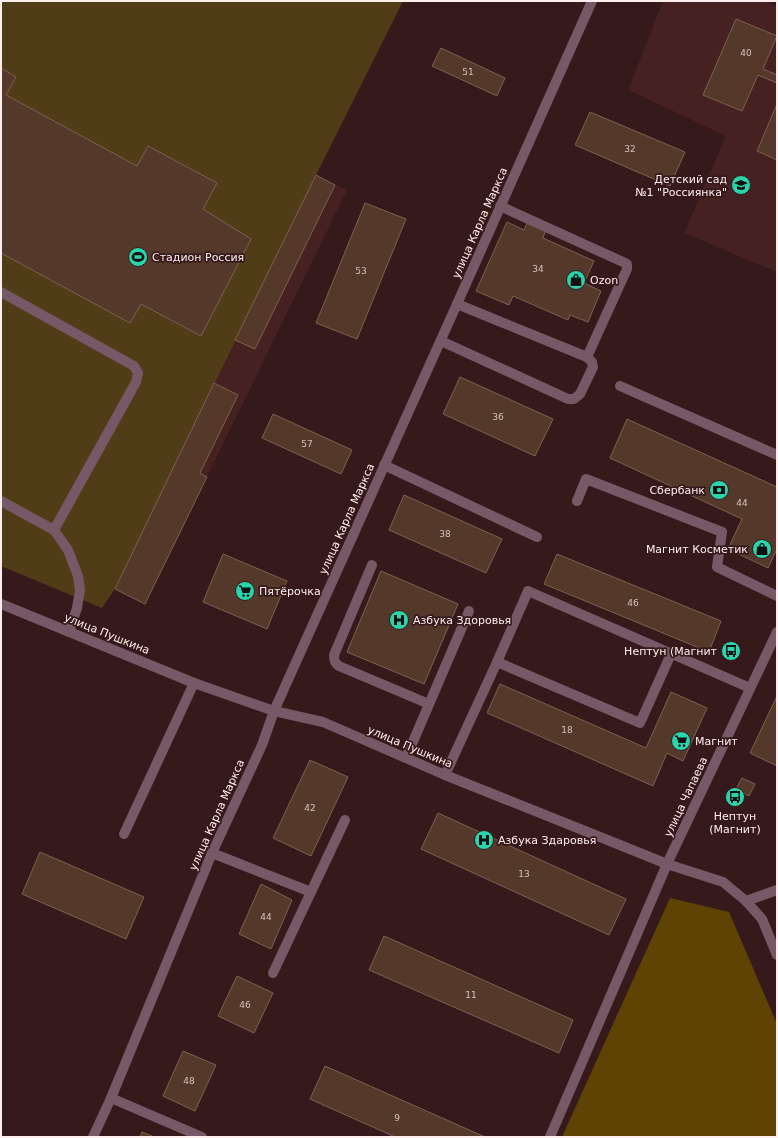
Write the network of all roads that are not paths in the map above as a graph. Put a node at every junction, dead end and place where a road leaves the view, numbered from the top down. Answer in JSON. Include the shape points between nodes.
{"nodes":[{"id":1,"x":592,"y":1,"type":"edge"},
{"id":2,"x":500,"y":206,"type":"junction"},
{"id":3,"x":1,"y":292,"type":"edge"},
{"id":4,"x":457,"y":304,"type":"junction"},
{"id":5,"x":440,"y":341,"type":"junction"},
{"id":6,"x":587,"y":357,"type":"junction"},
{"id":7,"x":620,"y":386,"type":"dead end"},
{"id":8,"x":777,"y":455,"type":"edge"},
{"id":9,"x":384,"y":466,"type":"junction"},
{"id":10,"x":1,"y":501,"type":"edge"},
{"id":11,"x":577,"y":501,"type":"dead end"},
{"id":12,"x":54,"y":530,"type":"junction"},
{"id":13,"x":537,"y":537,"type":"dead end"},
{"id":14,"x":372,"y":566,"type":"dead end"},
{"id":15,"x":777,"y":596,"type":"edge"},
{"id":16,"x":1,"y":604,"type":"edge"},
{"id":17,"x":469,"y":611,"type":"dead end"},
{"id":18,"x":69,"y":632,"type":"junction"},
{"id":19,"x":777,"y":632,"type":"edge"},
{"id":20,"x":671,"y":654,"type":"junction"},
{"id":21,"x":497,"y":662,"type":"junction"},
{"id":22,"x":194,"y":683,"type":"junction"},
{"id":23,"x":750,"y":688,"type":"junction"},
{"id":24,"x":429,"y":704,"type":"junction"},
{"id":25,"x":274,"y":711,"type":"junction"},
{"id":26,"x":406,"y":758,"type":"junction"},
{"id":27,"x":445,"y":775,"type":"junction"},
{"id":28,"x":344,"y":820,"type":"dead end"},
{"id":29,"x":124,"y":834,"type":"dead end"},
{"id":30,"x":212,"y":853,"type":"junction"},
{"id":31,"x":667,"y":864,"type":"junction"},
{"id":32,"x":777,"y":890,"type":"edge"},
{"id":33,"x":310,"y":892,"type":"junction"},
{"id":34,"x":746,"y":901,"type":"junction"},
{"id":35,"x":777,"y":955,"type":"edge"},
{"id":36,"x":273,"y":973,"type":"dead end"},
{"id":37,"x":111,"y":1098,"type":"junction"},
{"id":38,"x":93,"y":1137,"type":"edge"},
{"id":39,"x":202,"y":1137,"type":"edge"},
{"id":40,"x":550,"y":1137,"type":"edge"}],
"edges":[{"from":1,"to":2,"type":"street","name":"улица Карла Маркса"},
{"from":2,"to":4,"type":"street","name":"улица Карла Маркса"},
{"from":2,"to":6,"type":"street","via":[[627,264]]},
{"from":3,"to":12,"type":"street","via":[[134,366],[138,374],[136,382]]},
{"from":4,"to":5,"type":"street","name":"улица Карла Маркса"},
{"from":4,"to":6,"type":"street"},
{"from":5,"to":6,"type":"street","via":[[568,399],[574,399],[580,394],[593,367]]},
{"from":5,"to":9,"type":"street","name":"улица Карла Маркса"},
{"from":7,"to":8,"type":"street"},
{"from":9,"to":13,"type":"street"},
{"from":9,"to":25,"type":"street","name":"улица Карла Маркса"},
{"from":10,"to":12,"type":"street"},
{"from":11,"to":15,"type":"street","via":[[586,478],[722,532],[717,567]]},
{"from":12,"to":18,"type":"street","via":[[68,550],[78,576],[80,590]]},
{"from":14,"to":24,"type":"street","via":[[334,655],[336,664]]},
{"from":16,"to":18,"type":"street","name":"улица Пушкина"},
{"from":17,"to":24,"type":"street"},
{"from":18,"to":22,"type":"street","name":"улица Пушкина"},
{"from":19,"to":23,"type":"street","name":"улица Чапаева"},
{"from":20,"to":21,"type":"street","via":[[640,723]]},
{"from":20,"to":21,"type":"street","via":[[528,591]]},
{"from":20,"to":23,"type":"street"},
{"from":21,"to":27,"type":"street"},
{"from":22,"to":25,"type":"street","name":"улица Пушкина"},
{"from":22,"to":29,"type":"street"},
{"from":23,"to":31,"type":"street","name":"улица Чапаева"},
{"from":24,"to":26,"type":"street"},
{"from":25,"to":26,"type":"street","name":"улица Пушкина","via":[[323,722]]},
{"from":25,"to":30,"type":"street","name":"улица Карла Маркса","via":[[262,745]]},
{"from":26,"to":27,"type":"street","name":"улица Пушкина"},
{"from":27,"to":31,"type":"street","name":"улица Пушкина"},
{"from":28,"to":33,"type":"street"},
{"from":30,"to":33,"type":"street"},
{"from":30,"to":37,"type":"street","name":"улица Карла Маркса"},
{"from":31,"to":34,"type":"street","name":"улица Пушкина","via":[[723,882]]},
{"from":31,"to":40,"type":"street","name":"улица Чапаева"},
{"from":32,"to":34,"type":"street"},
{"from":33,"to":36,"type":"street"},
{"from":34,"to":35,"type":"street","name":"улица Пушкина","via":[[762,919]]},
{"from":37,"to":38,"type":"street","name":"улица Карла Маркса"},
{"from":37,"to":39,"type":"street"}]}
